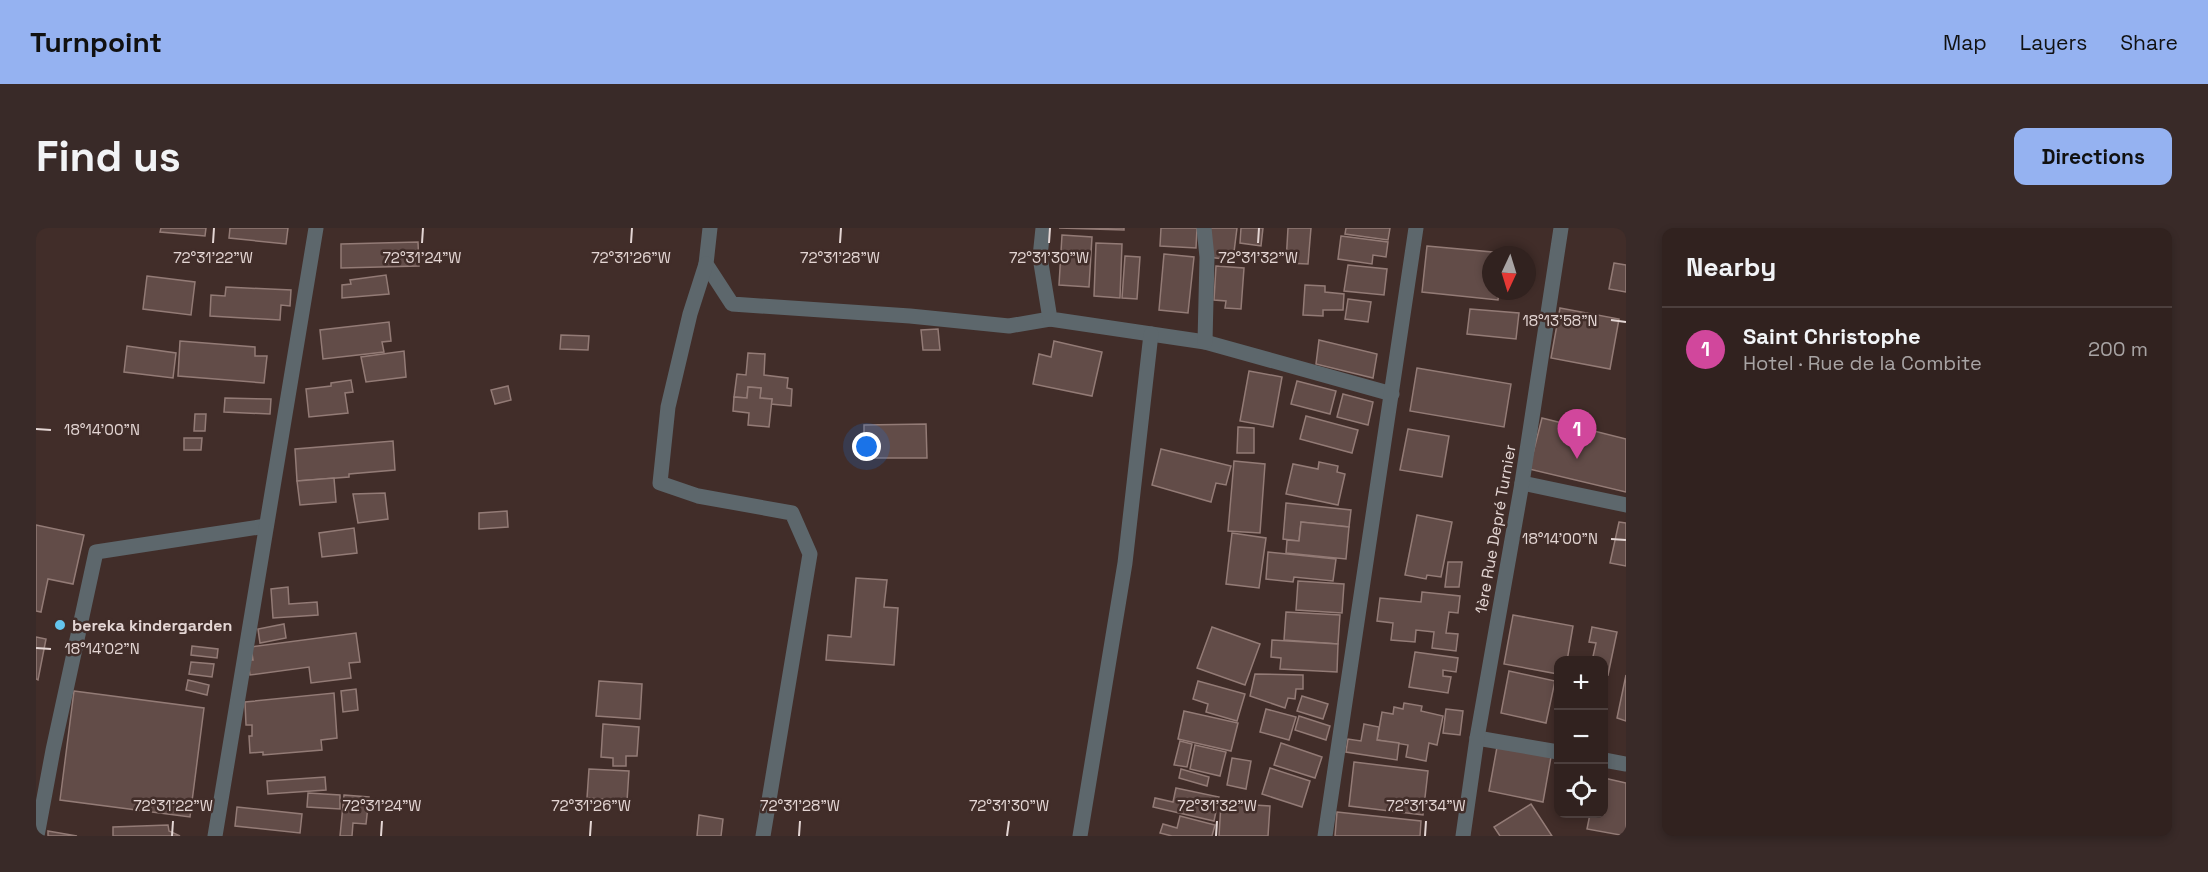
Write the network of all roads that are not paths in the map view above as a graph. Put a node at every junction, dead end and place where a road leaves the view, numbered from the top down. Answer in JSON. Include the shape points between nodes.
{"nodes":[{"id":1,"x":316,"y":228,"type":"edge"},
{"id":2,"x":710,"y":228,"type":"edge"},
{"id":3,"x":1043,"y":228,"type":"edge"},
{"id":4,"x":1204,"y":228,"type":"edge"},
{"id":5,"x":1416,"y":228,"type":"edge"},
{"id":6,"x":1561,"y":228,"type":"edge"},
{"id":7,"x":706,"y":264,"type":"junction"},
{"id":8,"x":1050,"y":319,"type":"junction"},
{"id":9,"x":1151,"y":334,"type":"junction"},
{"id":10,"x":1205,"y":342,"type":"junction"},
{"id":11,"x":1392,"y":394,"type":"junction"},
{"id":12,"x":1522,"y":483,"type":"junction"},
{"id":13,"x":1626,"y":505,"type":"edge"},
{"id":14,"x":266,"y":526,"type":"junction"},
{"id":15,"x":1477,"y":738,"type":"junction"},
{"id":16,"x":1554,"y":751,"type":"edge"},
{"id":17,"x":1608,"y":761,"type":"edge"},
{"id":18,"x":1626,"y":764,"type":"edge"},
{"id":19,"x":37,"y":836,"type":"edge"},
{"id":20,"x":215,"y":836,"type":"edge"},
{"id":21,"x":763,"y":836,"type":"edge"},
{"id":22,"x":1080,"y":836,"type":"edge"},
{"id":23,"x":1325,"y":836,"type":"edge"},
{"id":24,"x":1463,"y":836,"type":"edge"}],
"edges":[{"from":1,"to":14,"type":"street"},
{"from":2,"to":7,"type":"street"},
{"from":3,"to":8,"type":"street","via":[[1040,257]]},
{"from":4,"to":10,"type":"street"},
{"from":5,"to":11,"type":"street"},
{"from":6,"to":12,"type":"street","name":"1ère Rue Depré Turnier"},
{"from":7,"to":8,"type":"street","via":[[732,304],[1009,326]]},
{"from":7,"to":21,"type":"street","via":[[669,407],[660,483],[698,496],[792,513],[810,554]]},
{"from":8,"to":9,"type":"street"},
{"from":9,"to":10,"type":"street"},
{"from":9,"to":22,"type":"street","via":[[1125,563]]},
{"from":10,"to":11,"type":"street"},
{"from":11,"to":23,"type":"street"},
{"from":12,"to":13,"type":"street"},
{"from":12,"to":15,"type":"street","name":"1ère Rue Depré Turnier"},
{"from":14,"to":19,"type":"street","via":[[96,552]]},
{"from":14,"to":20,"type":"street"},
{"from":15,"to":16,"type":"street"},
{"from":15,"to":24,"type":"street","name":"1ère Rue Depré Turnier"},
{"from":17,"to":18,"type":"street"}]}
